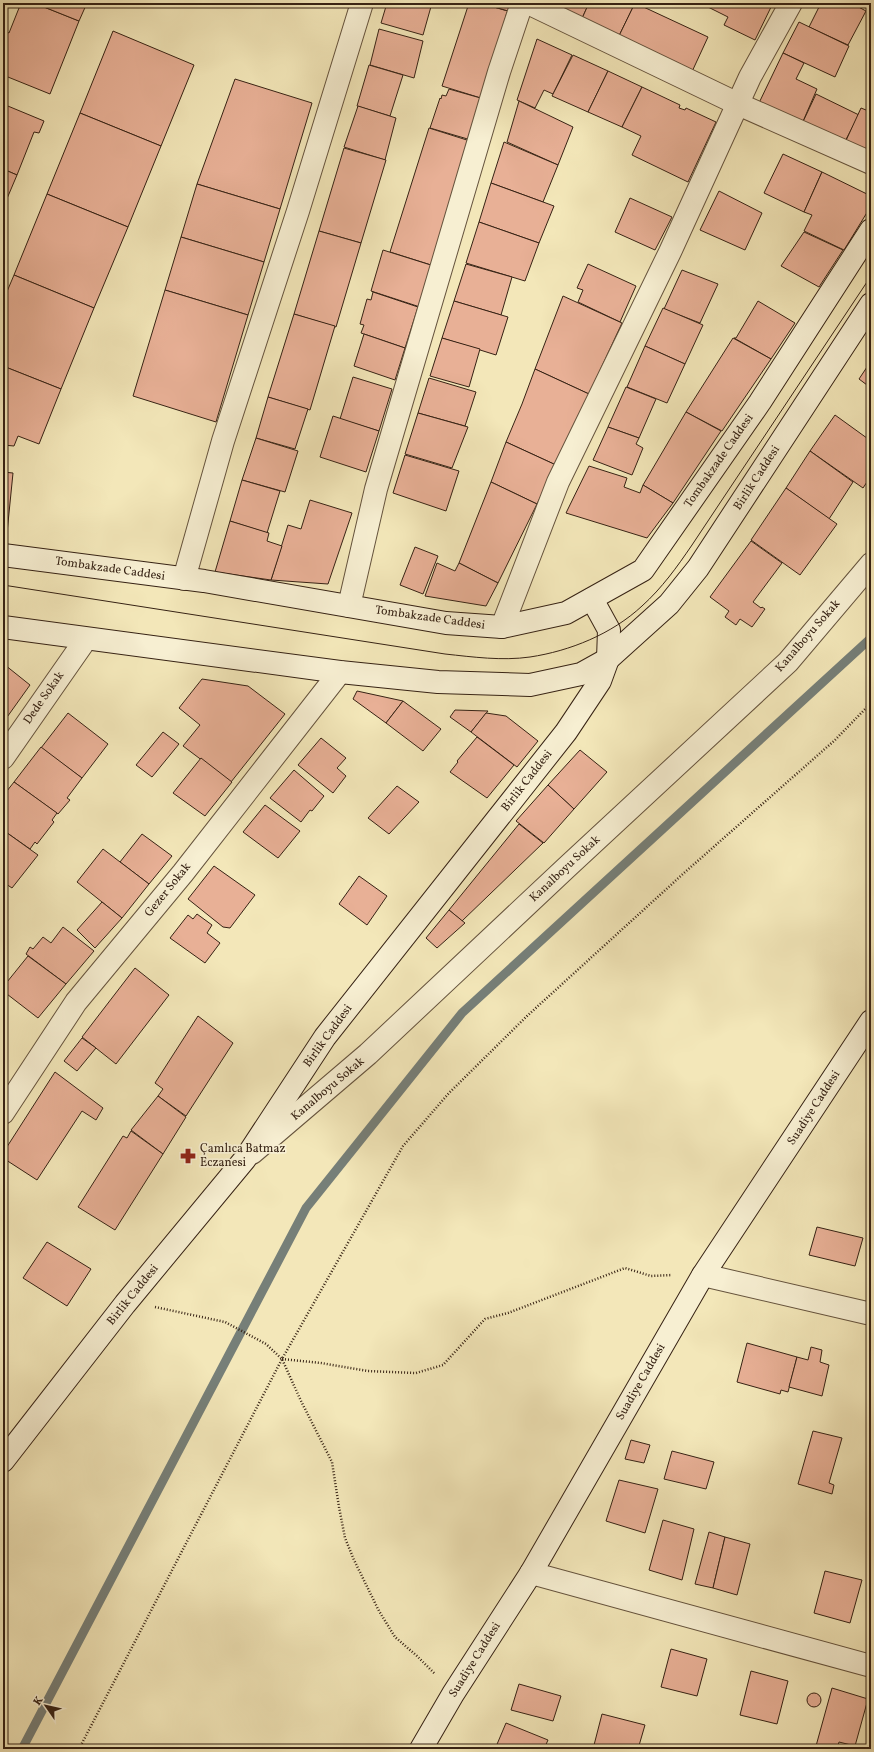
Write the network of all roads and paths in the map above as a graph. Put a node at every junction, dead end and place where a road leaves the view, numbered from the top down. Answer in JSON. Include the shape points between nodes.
{"nodes":[{"id":1,"x":362,"y":3,"type":"edge"},
{"id":2,"x":522,"y":3,"type":"edge"},
{"id":3,"x":528,"y":3,"type":"edge"},
{"id":4,"x":791,"y":3,"type":"edge"},
{"id":5,"x":738,"y":104,"type":"junction"},
{"id":6,"x":871,"y":163,"type":"edge"},
{"id":7,"x":871,"y":230,"type":"edge"},
{"id":8,"x":871,"y":304,"type":"edge"},
{"id":9,"x":3,"y":555,"type":"edge"},
{"id":10,"x":871,"y":564,"type":"edge"},
{"id":11,"x":184,"y":579,"type":"junction"},
{"id":12,"x":592,"y":599,"type":"junction"},
{"id":13,"x":349,"y":606,"type":"junction"},
{"id":14,"x":3,"y":627,"type":"edge"},
{"id":15,"x":502,"y":627,"type":"junction"},
{"id":16,"x":86,"y":639,"type":"junction"},
{"id":17,"x":608,"y":659,"type":"junction"},
{"id":18,"x":340,"y":672,"type":"junction"},
{"id":19,"x":871,"y":703,"type":"edge"},
{"id":20,"x":3,"y":758,"type":"edge"},
{"id":21,"x":871,"y":1021,"type":"edge"},
{"id":22,"x":3,"y":1113,"type":"edge"},
{"id":23,"x":245,"y":1159,"type":"junction"},
{"id":24,"x":703,"y":1275,"type":"junction"},
{"id":25,"x":125,"y":1304,"type":"junction"},
{"id":26,"x":871,"y":1314,"type":"edge"},
{"id":27,"x":282,"y":1359,"type":"junction"},
{"id":28,"x":3,"y":1461,"type":"edge"},
{"id":29,"x":531,"y":1573,"type":"junction"},
{"id":30,"x":871,"y":1666,"type":"edge"},
{"id":31,"x":453,"y":1694,"type":"junction"},
{"id":32,"x":79,"y":1749,"type":"edge"},
{"id":33,"x":421,"y":1749,"type":"edge"}],
"edges":[{"from":1,"to":11,"type":"street","via":[[298,212],[223,441]]},
{"from":2,"to":13,"type":"street","via":[[492,95],[376,489]]},
{"from":3,"to":5,"type":"street"},
{"from":4,"to":5,"type":"street"},
{"from":5,"to":6,"type":"street"},
{"from":5,"to":15,"type":"street","via":[[670,252],[558,482]]},
{"from":7,"to":12,"type":"street","name":"Tombakzade Caddesi","via":[[760,402],[643,570]]},
{"from":8,"to":17,"type":"street","name":"Birlik Caddesi","via":[[698,568],[668,604]]},
{"from":9,"to":11,"type":"street","name":"Tombakzade Caddesi"},
{"from":10,"to":23,"type":"street","name":"Kanalboyu Sokak","via":[[788,662],[368,1054]]},
{"from":11,"to":13,"type":"street","name":"Tombakzade Caddesi"},
{"from":12,"to":15,"type":"street","name":"Tombakzade Caddesi","via":[[566,613]]},
{"from":12,"to":17,"type":"street","name":"Birlik Caddesi","via":[[610,630]]},
{"from":13,"to":15,"type":"street","name":"Tombakzade Caddesi","via":[[446,623]]},
{"from":14,"to":16,"type":"street"},
{"from":16,"to":18,"type":"street"},
{"from":16,"to":20,"type":"street","name":"Dede Sokak"},
{"from":17,"to":18,"type":"street","via":[[580,674],[530,685],[438,682]]},
{"from":17,"to":23,"type":"street","name":"Birlik Caddesi","via":[[600,681],[566,732],[325,1037]]},
{"from":18,"to":22,"type":"street","name":"Gezer Sokak","via":[[183,873],[76,1002]]},
{"from":19,"to":27,"type":"path","via":[[835,740],[527,1016],[449,1093],[403,1146]]},
{"from":21,"to":24,"type":"street","name":"Suadiye Caddesi"},
{"from":23,"to":25,"type":"street","name":"Birlik Caddesi"},
{"from":24,"to":26,"type":"street"},
{"from":24,"to":27,"type":"path","via":[[651,1276],[625,1268],[508,1313],[485,1319],[442,1365],[416,1373],[368,1371]]},
{"from":24,"to":29,"type":"street","name":"Suadiye Caddesi"},
{"from":25,"to":27,"type":"path","via":[[149,1306],[225,1322],[266,1344]]},
{"from":25,"to":28,"type":"street","name":"Birlik Caddesi"},
{"from":27,"to":31,"type":"path","via":[[332,1462],[345,1538],[379,1611],[395,1637]]},
{"from":27,"to":32,"type":"path"},
{"from":29,"to":30,"type":"street"},
{"from":29,"to":31,"type":"street","name":"Suadiye Caddesi"},
{"from":31,"to":33,"type":"street","name":"Suadiye Caddesi"}]}
